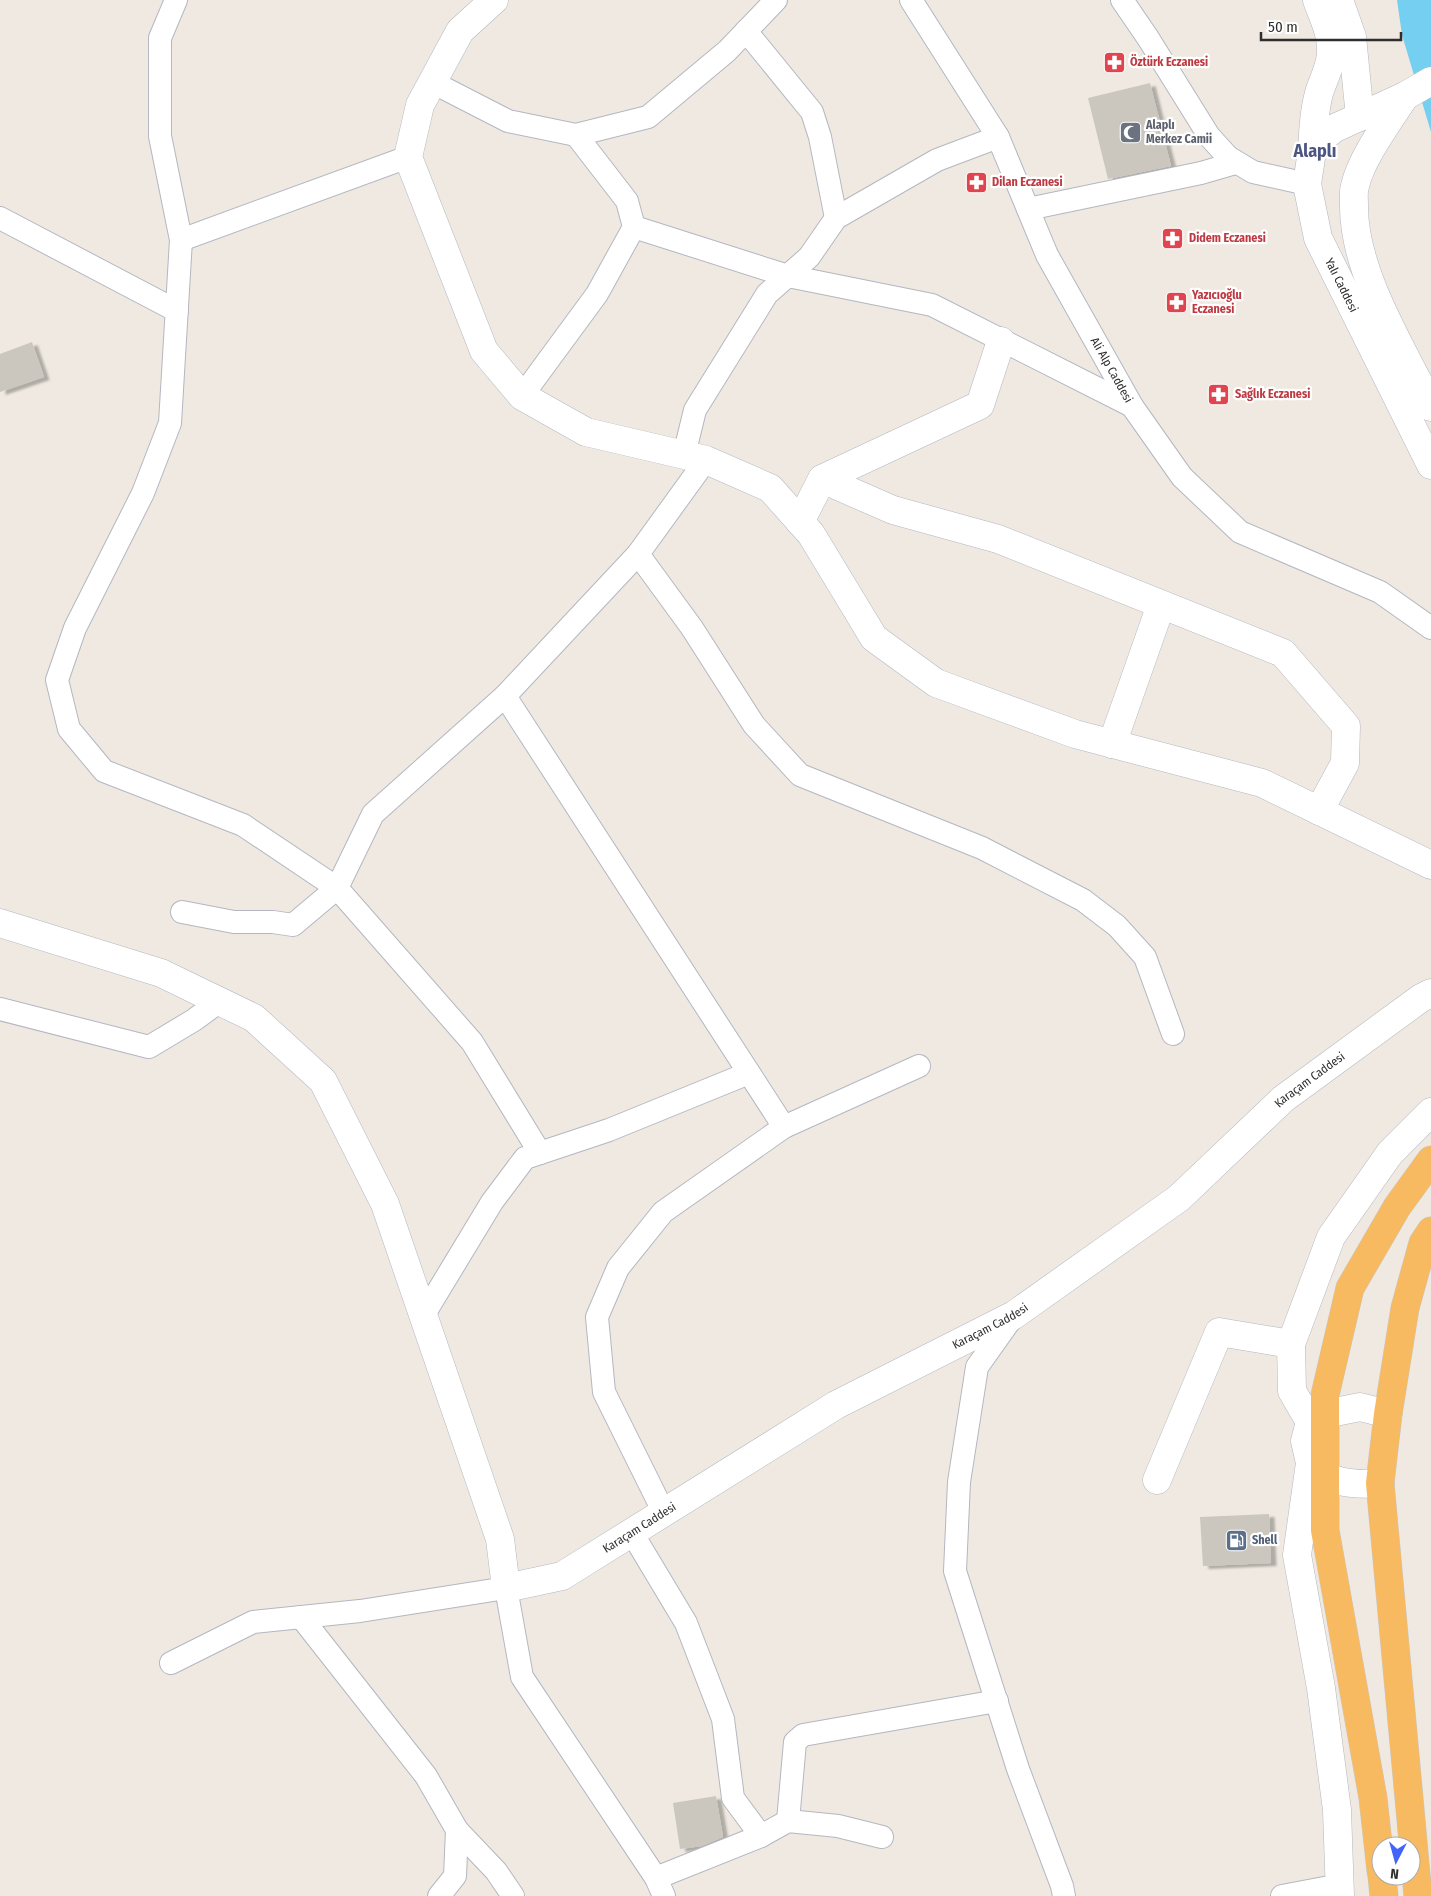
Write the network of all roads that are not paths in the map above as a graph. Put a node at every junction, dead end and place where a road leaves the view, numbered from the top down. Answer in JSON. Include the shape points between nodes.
{"nodes":[{"id":1,"x":176,"y":0,"type":"edge"},
{"id":2,"x":494,"y":0,"type":"edge"},
{"id":3,"x":776,"y":0,"type":"edge"},
{"id":4,"x":911,"y":0,"type":"edge"},
{"id":5,"x":1122,"y":0,"type":"edge"},
{"id":6,"x":1317,"y":0,"type":"edge"},
{"id":7,"x":1339,"y":0,"type":"edge"},
{"id":8,"x":746,"y":31,"type":"junction"},
{"id":9,"x":1431,"y":81,"type":"edge"},
{"id":10,"x":432,"y":82,"type":"junction"},
{"id":11,"x":1405,"y":96,"type":"junction"},
{"id":12,"x":1360,"y":117,"type":"junction"},
{"id":13,"x":576,"y":135,"type":"junction"},
{"id":14,"x":998,"y":137,"type":"junction"},
{"id":15,"x":1312,"y":151,"type":"junction"},
{"id":16,"x":408,"y":157,"type":"junction"},
{"id":17,"x":1228,"y":157,"type":"junction"},
{"id":18,"x":1365,"y":161,"type":"junction"},
{"id":19,"x":1308,"y":184,"type":"junction"},
{"id":20,"x":1354,"y":187,"type":"junction"},
{"id":21,"x":1028,"y":210,"type":"junction"},
{"id":22,"x":0,"y":218,"type":"edge"},
{"id":23,"x":836,"y":218,"type":"junction"},
{"id":24,"x":634,"y":227,"type":"junction"},
{"id":25,"x":181,"y":240,"type":"junction"},
{"id":26,"x":788,"y":276,"type":"junction"},
{"id":27,"x":177,"y":311,"type":"junction"},
{"id":28,"x":1001,"y":341,"type":"junction"},
{"id":29,"x":522,"y":396,"type":"junction"},
{"id":30,"x":1132,"y":406,"type":"junction"},
{"id":31,"x":1431,"y":406,"type":"edge"},
{"id":32,"x":695,"y":457,"type":"junction"},
{"id":33,"x":1431,"y":465,"type":"edge"},
{"id":34,"x":822,"y":479,"type":"junction"},
{"id":35,"x":800,"y":522,"type":"junction"},
{"id":36,"x":638,"y":554,"type":"junction"},
{"id":37,"x":1161,"y":604,"type":"junction"},
{"id":38,"x":1431,"y":628,"type":"edge"},
{"id":39,"x":505,"y":696,"type":"junction"},
{"id":40,"x":1112,"y":744,"type":"junction"},
{"id":41,"x":1319,"y":811,"type":"junction"},
{"id":42,"x":1431,"y":865,"type":"edge"},
{"id":43,"x":337,"y":888,"type":"junction"},
{"id":44,"x":182,"y":912,"type":"dead end"},
{"id":45,"x":0,"y":923,"type":"edge"},
{"id":46,"x":1431,"y":993,"type":"edge"},
{"id":47,"x":220,"y":1001,"type":"junction"},
{"id":48,"x":0,"y":1009,"type":"edge"},
{"id":49,"x":1173,"y":1034,"type":"dead end"},
{"id":50,"x":919,"y":1066,"type":"dead end"},
{"id":51,"x":749,"y":1073,"type":"junction"},
{"id":52,"x":1431,"y":1112,"type":"edge"},
{"id":53,"x":784,"y":1127,"type":"junction"},
{"id":54,"x":540,"y":1153,"type":"junction"},
{"id":55,"x":1431,"y":1160,"type":"edge"},
{"id":56,"x":1431,"y":1231,"type":"edge"},
{"id":57,"x":1014,"y":1315,"type":"junction"},
{"id":58,"x":423,"y":1316,"type":"junction"},
{"id":59,"x":1291,"y":1344,"type":"junction"},
{"id":60,"x":1388,"y":1414,"type":"junction"},
{"id":61,"x":1317,"y":1418,"type":"junction"},
{"id":62,"x":1317,"y":1470,"type":"junction"},
{"id":63,"x":1157,"y":1480,"type":"dead end"},
{"id":64,"x":1380,"y":1483,"type":"junction"},
{"id":65,"x":664,"y":1513,"type":"junction"},
{"id":66,"x":632,"y":1533,"type":"junction"},
{"id":67,"x":506,"y":1588,"type":"junction"},
{"id":68,"x":300,"y":1617,"type":"junction"},
{"id":69,"x":172,"y":1663,"type":"dead end"},
{"id":70,"x":997,"y":1701,"type":"junction"},
{"id":71,"x":788,"y":1821,"type":"junction"},
{"id":72,"x":457,"y":1830,"type":"junction"},
{"id":73,"x":761,"y":1836,"type":"junction"},
{"id":74,"x":1377,"y":1836,"type":"edge"},
{"id":75,"x":882,"y":1837,"type":"dead end"},
{"id":76,"x":660,"y":1887,"type":"edge"},
{"id":77,"x":1340,"y":1891,"type":"edge"},
{"id":78,"x":439,"y":1896,"type":"edge"},
{"id":79,"x":513,"y":1896,"type":"edge"},
{"id":80,"x":1064,"y":1896,"type":"edge"},
{"id":81,"x":1282,"y":1896,"type":"edge"},
{"id":82,"x":1418,"y":1896,"type":"edge"}],
"edges":[{"from":1,"to":25,"type":"street","via":[[160,38],[160,136]]},
{"from":2,"to":10,"type":"street","via":[[460,32]]},
{"from":3,"to":8,"type":"street"},
{"from":4,"to":14,"type":"street","name":"Ali Alp Caddesi"},
{"from":5,"to":17,"type":"street","via":[[1208,136]]},
{"from":6,"to":15,"type":"street","name":"Yalı Caddesi","via":[[1330,37],[1332,54],[1314,119]]},
{"from":7,"to":12,"type":"street","via":[[1352,37]]},
{"from":8,"to":13,"type":"street","via":[[727,51],[648,117]]},
{"from":8,"to":23,"type":"street","via":[[812,112]]},
{"from":9,"to":11,"type":"street"},
{"from":10,"to":13,"type":"street","via":[[508,121]]},
{"from":10,"to":16,"type":"street","via":[[420,105]]},
{"from":11,"to":12,"type":"street"},
{"from":11,"to":18,"type":"street"},
{"from":12,"to":15,"type":"street","via":[[1335,128]]},
{"from":12,"to":18,"type":"street"},
{"from":13,"to":24,"type":"street","via":[[627,201]]},
{"from":14,"to":21,"type":"street","name":"Ali Alp Caddesi"},
{"from":14,"to":23,"type":"street","via":[[937,160]]},
{"from":15,"to":19,"type":"street","name":"Yalı Caddesi"},
{"from":16,"to":25,"type":"street"},
{"from":16,"to":29,"type":"street","via":[[484,351]]},
{"from":17,"to":19,"type":"street","via":[[1253,172]]},
{"from":17,"to":21,"type":"street","via":[[1232,164],[1201,173]]},
{"from":18,"to":20,"type":"street"},
{"from":19,"to":20,"type":"street","via":[[1320,195],[1332,198],[1344,195]]},
{"from":19,"to":33,"type":"street","name":"Yalı Caddesi","via":[[1318,238]]},
{"from":20,"to":31,"type":"street","via":[[1354,220],[1361,256],[1373,290]]},
{"from":21,"to":30,"type":"street","name":"Ali Alp Caddesi","via":[[1047,255]]},
{"from":22,"to":27,"type":"street"},
{"from":23,"to":26,"type":"street","via":[[809,257]]},
{"from":24,"to":26,"type":"street"},
{"from":24,"to":29,"type":"street","via":[[597,294]]},
{"from":25,"to":27,"type":"street"},
{"from":26,"to":28,"type":"street","via":[[932,305]]},
{"from":26,"to":32,"type":"street","via":[[767,294],[695,410]]},
{"from":27,"to":43,"type":"street","via":[[170,423],[144,494],[75,628],[58,680],[68,729],[104,771],[243,825]]},
{"from":28,"to":30,"type":"street"},
{"from":28,"to":34,"type":"street","via":[[980,404]]},
{"from":29,"to":32,"type":"street","via":[[586,432]]},
{"from":30,"to":38,"type":"street","name":"Ali Alp Caddesi","via":[[1182,478],[1240,532],[1380,592]]},
{"from":32,"to":35,"type":"street","via":[[770,488]]},
{"from":32,"to":36,"type":"street"},
{"from":34,"to":35,"type":"street"},
{"from":34,"to":37,"type":"street","via":[[893,510],[998,539]]},
{"from":35,"to":40,"type":"street","via":[[811,534],[874,638],[936,683],[1075,734]]},
{"from":36,"to":39,"type":"street"},
{"from":36,"to":49,"type":"street","via":[[692,628],[754,725],[800,775],[982,848],[1083,900],[1117,926],[1145,957]]},
{"from":37,"to":40,"type":"street"},
{"from":37,"to":41,"type":"street","via":[[1283,653],[1346,726],[1345,763]]},
{"from":39,"to":43,"type":"street","via":[[373,814]]},
{"from":39,"to":51,"type":"street"},
{"from":40,"to":41,"type":"street","via":[[1262,783]]},
{"from":41,"to":42,"type":"street"},
{"from":43,"to":44,"type":"street","via":[[293,925],[234,922]]},
{"from":43,"to":54,"type":"street","via":[[472,1042]]},
{"from":45,"to":47,"type":"street","via":[[161,973]]},
{"from":46,"to":57,"type":"street","name":"Karaçam Caddesi","via":[[1283,1099],[1179,1198]]},
{"from":47,"to":48,"type":"street","via":[[149,1047]]},
{"from":47,"to":58,"type":"street","via":[[254,1018],[323,1081],[385,1204]]},
{"from":50,"to":53,"type":"street"},
{"from":51,"to":53,"type":"street"},
{"from":51,"to":54,"type":"street","via":[[609,1130]]},
{"from":52,"to":59,"type":"street","via":[[1390,1153],[1331,1237]]},
{"from":53,"to":65,"type":"street","via":[[663,1212],[618,1268],[597,1317],[604,1392]]},
{"from":54,"to":58,"type":"street","via":[[525,1158],[492,1202]]},
{"from":55,"to":61,"type":"highway","via":[[1397,1207],[1350,1288]]},
{"from":56,"to":60,"type":"highway","via":[[1423,1243],[1405,1308]]},
{"from":57,"to":65,"type":"street","name":"Karaçam Caddesi","via":[[836,1405]]},
{"from":57,"to":70,"type":"street","via":[[977,1367],[958,1482],[955,1571]]},
{"from":58,"to":67,"type":"street","via":[[500,1539]]},
{"from":59,"to":61,"type":"street","via":[[1292,1391]]},
{"from":59,"to":63,"type":"street","via":[[1219,1332]]},
{"from":60,"to":61,"type":"street","via":[[1360,1407]]},
{"from":60,"to":64,"type":"highway"},
{"from":61,"to":62,"type":"highway"},
{"from":62,"to":64,"type":"street","via":[[1355,1485]]},
{"from":62,"to":74,"type":"highway","via":[[1324,1530]]},
{"from":62,"to":77,"type":"street","via":[[1297,1555],[1322,1688],[1337,1810]]},
{"from":64,"to":82,"type":"highway"},
{"from":65,"to":66,"type":"street","name":"Karaçam Caddesi"},
{"from":66,"to":67,"type":"street","name":"Karaçam Caddesi","via":[[562,1576]]},
{"from":66,"to":73,"type":"street","via":[[686,1623],[723,1719],[733,1798]]},
{"from":67,"to":68,"type":"street"},
{"from":67,"to":76,"type":"street","via":[[522,1676]]},
{"from":68,"to":69,"type":"street","via":[[253,1622]]},
{"from":68,"to":72,"type":"street","via":[[426,1776]]},
{"from":70,"to":71,"type":"street","via":[[803,1735],[795,1742]]},
{"from":70,"to":80,"type":"street"},
{"from":71,"to":73,"type":"street"},
{"from":71,"to":75,"type":"street","via":[[838,1826]]},
{"from":72,"to":78,"type":"street","via":[[455,1876]]},
{"from":72,"to":79,"type":"street","via":[[496,1871]]},
{"from":73,"to":76,"type":"street"},
{"from":77,"to":81,"type":"street"}]}
